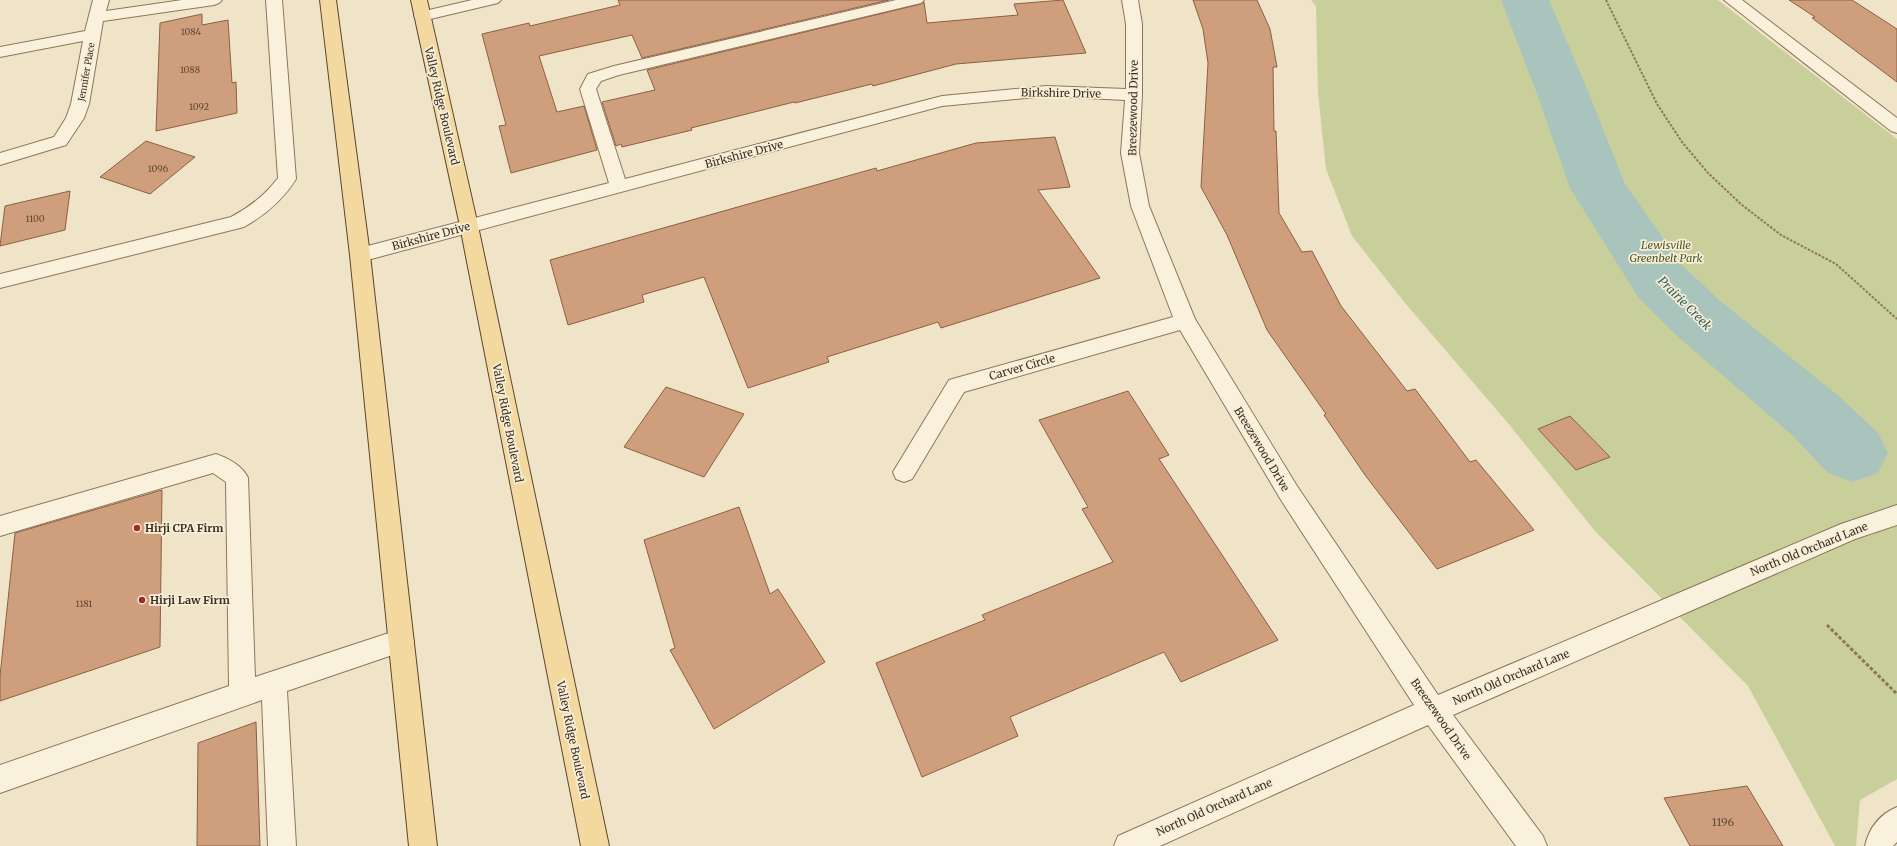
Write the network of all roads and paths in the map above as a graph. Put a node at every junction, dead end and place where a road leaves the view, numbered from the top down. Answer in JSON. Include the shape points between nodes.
{"nodes":[{"id":1,"x":101,"y":0,"type":"edge"},
{"id":2,"x":214,"y":0,"type":"edge"},
{"id":3,"x":274,"y":0,"type":"edge"},
{"id":4,"x":328,"y":0,"type":"edge"},
{"id":5,"x":493,"y":0,"type":"edge"},
{"id":6,"x":916,"y":0,"type":"edge"},
{"id":7,"x":1130,"y":0,"type":"edge"},
{"id":8,"x":1606,"y":0,"type":"edge"},
{"id":9,"x":1732,"y":0,"type":"edge"},
{"id":10,"x":421,"y":8,"type":"edge"},
{"id":11,"x":96,"y":17,"type":"junction"},
{"id":12,"x":92,"y":35,"type":"junction"},
{"id":13,"x":0,"y":52,"type":"edge"},
{"id":14,"x":1134,"y":95,"type":"junction"},
{"id":15,"x":1897,"y":127,"type":"edge"},
{"id":16,"x":0,"y":159,"type":"edge"},
{"id":17,"x":619,"y":187,"type":"junction"},
{"id":18,"x":469,"y":226,"type":"junction"},
{"id":19,"x":360,"y":254,"type":"junction"},
{"id":20,"x":0,"y":281,"type":"edge"},
{"id":21,"x":1897,"y":319,"type":"edge"},
{"id":22,"x":1185,"y":322,"type":"junction"},
{"id":23,"x":904,"y":472,"type":"dead end"},
{"id":24,"x":1897,"y":515,"type":"edge"},
{"id":25,"x":0,"y":526,"type":"edge"},
{"id":26,"x":1827,"y":625,"type":"dead end"},
{"id":27,"x":400,"y":641,"type":"junction"},
{"id":28,"x":274,"y":683,"type":"junction"},
{"id":29,"x":242,"y":694,"type":"junction"},
{"id":30,"x":1897,"y":694,"type":"edge"},
{"id":31,"x":1434,"y":710,"type":"junction"},
{"id":32,"x":0,"y":779,"type":"edge"},
{"id":33,"x":1897,"y":821,"type":"edge"},
{"id":34,"x":282,"y":846,"type":"edge"},
{"id":35,"x":423,"y":846,"type":"edge"},
{"id":36,"x":595,"y":846,"type":"edge"},
{"id":37,"x":1128,"y":846,"type":"edge"},
{"id":38,"x":1533,"y":846,"type":"edge"},
{"id":39,"x":1879,"y":846,"type":"edge"}],
"edges":[{"from":1,"to":11,"type":"street","name":"Jennifer Place"},
{"from":2,"to":11,"type":"street"},
{"from":3,"to":20,"type":"street","via":[[287,179],[274,198],[237,222]]},
{"from":4,"to":19,"type":"main road"},
{"from":5,"to":10,"type":"street"},
{"from":6,"to":17,"type":"street","via":[[614,71],[594,78],[588,89]]},
{"from":7,"to":14,"type":"street","name":"Breezewood Drive","via":[[1134,24]]},
{"from":8,"to":21,"type":"path","via":[[1657,104],[1682,142],[1708,173],[1742,205],[1780,234],[1836,264]]},
{"from":9,"to":15,"type":"street"},
{"from":10,"to":18,"type":"main road","name":"Valley Ridge Boulevard"},
{"from":11,"to":12,"type":"street","name":"Jennifer Place"},
{"from":12,"to":13,"type":"street"},
{"from":12,"to":16,"type":"street","name":"Jennifer Place","via":[[80,104],[75,118],[60,141]]},
{"from":14,"to":17,"type":"street","name":"Birkshire Drive","via":[[1046,91],[942,101]]},
{"from":14,"to":22,"type":"street","name":"Breezewood Drive","via":[[1130,153],[1140,206]]},
{"from":17,"to":18,"type":"street","name":"Birkshire Drive"},
{"from":18,"to":19,"type":"street","name":"Birkshire Drive"},
{"from":18,"to":36,"type":"main road","name":"Valley Ridge Boulevard"},
{"from":19,"to":27,"type":"main road"},
{"from":22,"to":23,"type":"street","name":"Carver Circle","via":[[957,386]]},
{"from":22,"to":31,"type":"street","name":"Breezewood Drive","via":[[1289,493]]},
{"from":24,"to":31,"type":"street","name":"North Old Orchard Lane","via":[[1849,530]]},
{"from":25,"to":29,"type":"street","via":[[216,463],[237,478]]},
{"from":26,"to":30,"type":"path"},
{"from":27,"to":28,"type":"street"},
{"from":27,"to":35,"type":"main road"},
{"from":28,"to":29,"type":"street"},
{"from":28,"to":34,"type":"street"},
{"from":29,"to":32,"type":"street"},
{"from":31,"to":37,"type":"street","name":"North Old Orchard Lane"},
{"from":31,"to":38,"type":"street","name":"Breezewood Drive"},
{"from":33,"to":39,"type":"street","via":[[1881,838]]}]}
